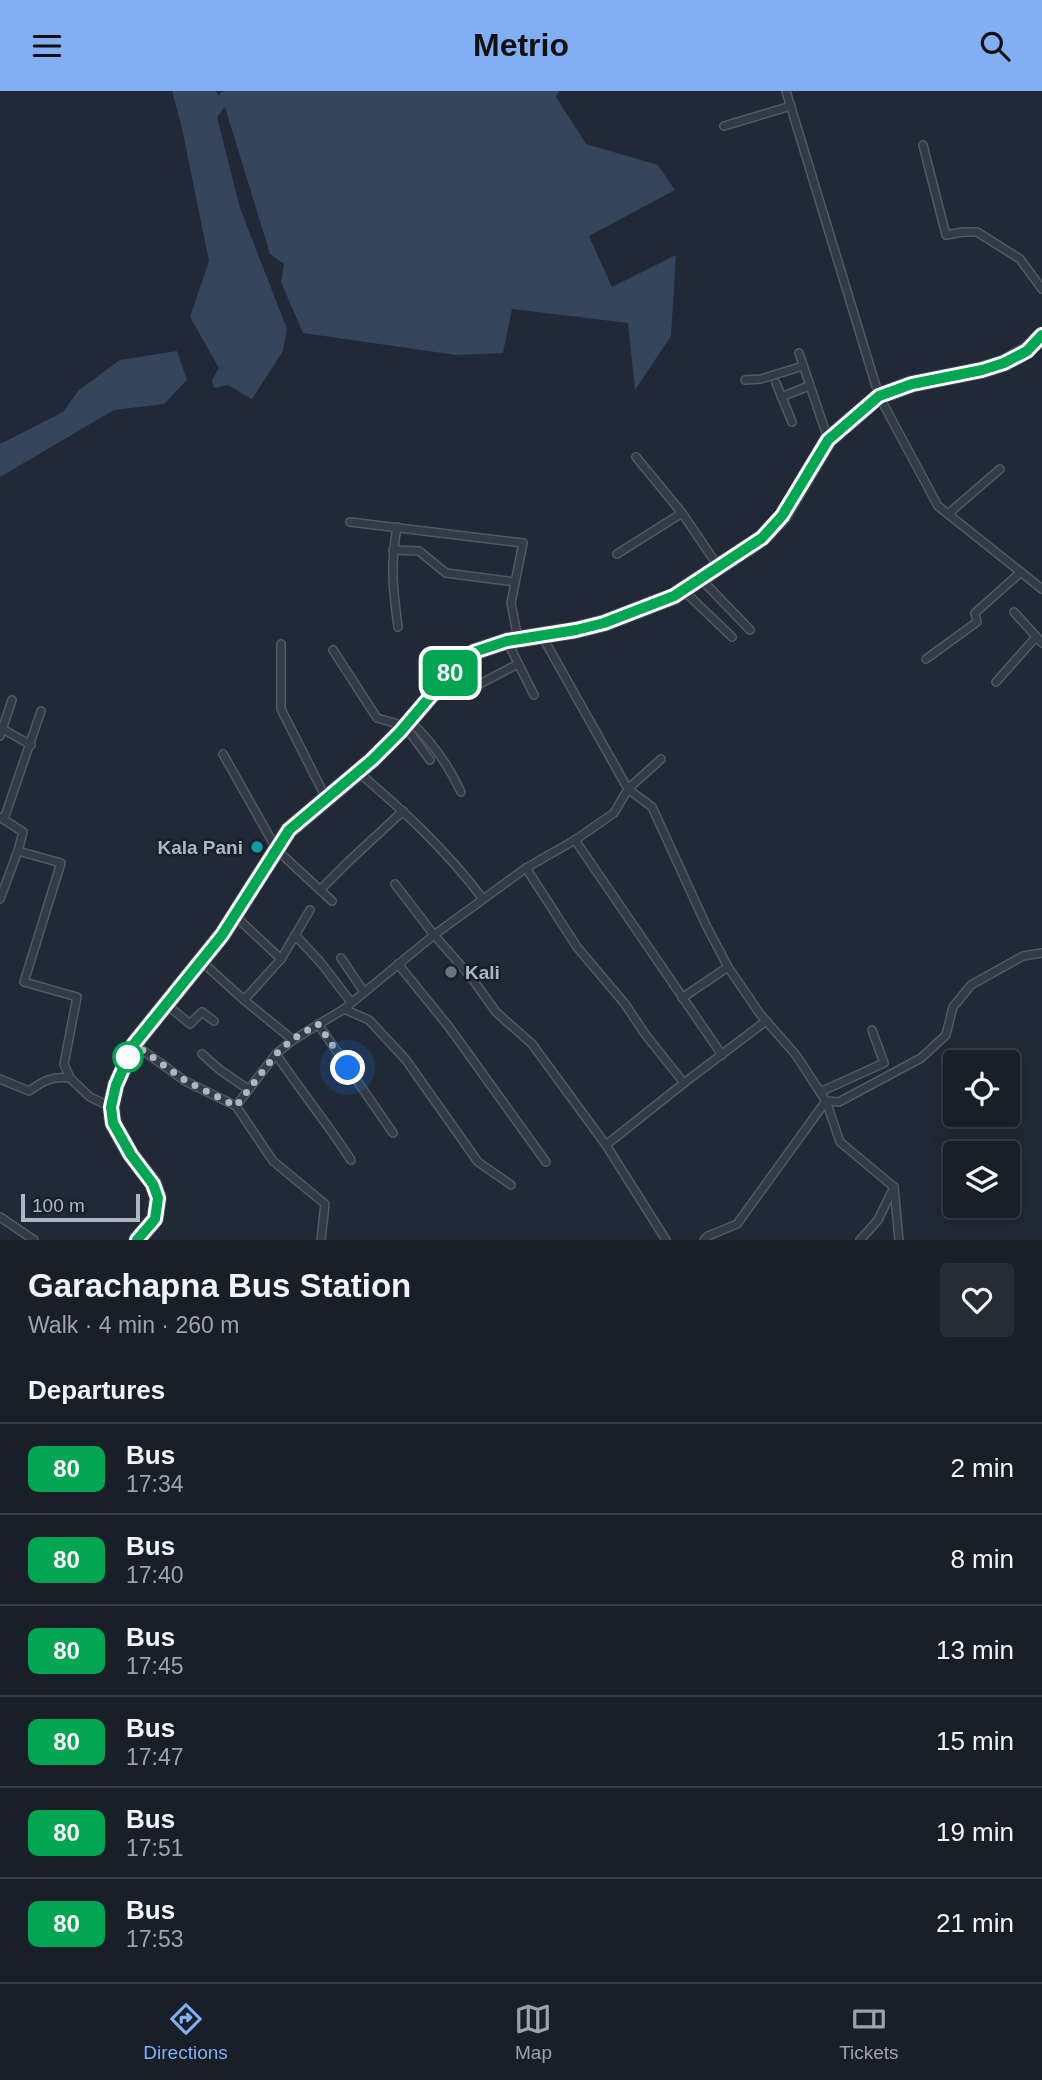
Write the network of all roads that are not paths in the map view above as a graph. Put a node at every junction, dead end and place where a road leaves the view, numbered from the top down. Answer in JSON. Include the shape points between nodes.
{"nodes":[{"id":1,"x":786,"y":91,"type":"edge"},
{"id":2,"x":791,"y":106,"type":"junction"},
{"id":3,"x":724,"y":126,"type":"dead end"},
{"id":4,"x":923,"y":145,"type":"dead end"},
{"id":5,"x":1042,"y":289,"type":"edge"},
{"id":6,"x":1042,"y":335,"type":"edge"},
{"id":7,"x":799,"y":353,"type":"dead end"},
{"id":8,"x":803,"y":366,"type":"junction"},
{"id":9,"x":745,"y":380,"type":"dead end"},
{"id":10,"x":776,"y":383,"type":"dead end"},
{"id":11,"x":809,"y":386,"type":"junction"},
{"id":12,"x":879,"y":396,"type":"junction"},
{"id":13,"x":781,"y":397,"type":"junction"},
{"id":14,"x":792,"y":422,"type":"dead end"},
{"id":15,"x":828,"y":440,"type":"junction"},
{"id":16,"x":636,"y":457,"type":"dead end"},
{"id":17,"x":1000,"y":469,"type":"dead end"},
{"id":18,"x":682,"y":513,"type":"junction"},
{"id":19,"x":948,"y":514,"type":"junction"},
{"id":20,"x":351,"y":521,"type":"dead end"},
{"id":21,"x":397,"y":527,"type":"junction"},
{"id":22,"x":393,"y":550,"type":"junction"},
{"id":23,"x":617,"y":554,"type":"dead end"},
{"id":24,"x":718,"y":566,"type":"junction"},
{"id":25,"x":1021,"y":572,"type":"junction"},
{"id":26,"x":700,"y":578,"type":"junction"},
{"id":27,"x":515,"y":582,"type":"junction"},
{"id":28,"x":1042,"y":589,"type":"edge"},
{"id":29,"x":683,"y":590,"type":"junction"},
{"id":30,"x":1014,"y":612,"type":"dead end"},
{"id":31,"x":398,"y":627,"type":"dead end"},
{"id":32,"x":750,"y":630,"type":"dead end"},
{"id":33,"x":541,"y":635,"type":"junction"},
{"id":34,"x":732,"y":637,"type":"dead end"},
{"id":35,"x":512,"y":640,"type":"junction"},
{"id":36,"x":1039,"y":640,"type":"edge"},
{"id":37,"x":281,"y":644,"type":"dead end"},
{"id":38,"x":333,"y":650,"type":"dead end"},
{"id":39,"x":926,"y":659,"type":"dead end"},
{"id":40,"x":518,"y":664,"type":"junction"},
{"id":41,"x":996,"y":682,"type":"dead end"},
{"id":42,"x":472,"y":688,"type":"dead end"},
{"id":43,"x":534,"y":695,"type":"dead end"},
{"id":44,"x":12,"y":700,"type":"dead end"},
{"id":45,"x":41,"y":711,"type":"dead end"},
{"id":46,"x":407,"y":724,"type":"junction"},
{"id":47,"x":1,"y":731,"type":"edge"},
{"id":48,"x":31,"y":745,"type":"junction"},
{"id":49,"x":223,"y":754,"type":"dead end"},
{"id":50,"x":662,"y":759,"type":"dead end"},
{"id":51,"x":429,"y":760,"type":"dead end"},
{"id":52,"x":358,"y":772,"type":"junction"},
{"id":53,"x":628,"y":789,"type":"junction"},
{"id":54,"x":461,"y":792,"type":"dead end"},
{"id":55,"x":326,"y":799,"type":"junction"},
{"id":56,"x":403,"y":811,"type":"junction"},
{"id":57,"x":2,"y":818,"type":"edge"},
{"id":58,"x":575,"y":840,"type":"junction"},
{"id":59,"x":277,"y":850,"type":"junction"},
{"id":60,"x":18,"y":851,"type":"junction"},
{"id":61,"x":526,"y":868,"type":"junction"},
{"id":62,"x":395,"y":884,"type":"dead end"},
{"id":63,"x":320,"y":890,"type":"junction"},
{"id":64,"x":0,"y":899,"type":"edge"},
{"id":65,"x":483,"y":899,"type":"junction"},
{"id":66,"x":332,"y":901,"type":"dead end"},
{"id":67,"x":310,"y":910,"type":"dead end"},
{"id":68,"x":235,"y":916,"type":"junction"},
{"id":69,"x":435,"y":935,"type":"junction"},
{"id":70,"x":295,"y":936,"type":"junction"},
{"id":71,"x":1042,"y":953,"type":"edge"},
{"id":72,"x":341,"y":958,"type":"dead end"},
{"id":73,"x":281,"y":959,"type":"junction"},
{"id":74,"x":201,"y":961,"type":"junction"},
{"id":75,"x":398,"y":964,"type":"junction"},
{"id":76,"x":728,"y":967,"type":"junction"},
{"id":77,"x":364,"y":992,"type":"junction"},
{"id":78,"x":682,"y":998,"type":"junction"},
{"id":79,"x":244,"y":1000,"type":"junction"},
{"id":80,"x":351,"y":1002,"type":"junction"},
{"id":81,"x":167,"y":1005,"type":"junction"},
{"id":82,"x":344,"y":1009,"type":"junction"},
{"id":83,"x":214,"y":1021,"type":"dead end"},
{"id":84,"x":766,"y":1021,"type":"junction"},
{"id":85,"x":318,"y":1024,"type":"junction"},
{"id":86,"x":872,"y":1030,"type":"dead end"},
{"id":87,"x":293,"y":1039,"type":"junction"},
{"id":88,"x":134,"y":1044,"type":"junction"},
{"id":89,"x":202,"y":1054,"type":"dead end"},
{"id":90,"x":276,"y":1054,"type":"junction"},
{"id":91,"x":722,"y":1055,"type":"junction"},
{"id":92,"x":70,"y":1078,"type":"junction"},
{"id":93,"x":0,"y":1079,"type":"edge"},
{"id":94,"x":684,"y":1083,"type":"junction"},
{"id":95,"x":248,"y":1089,"type":"junction"},
{"id":96,"x":820,"y":1092,"type":"junction"},
{"id":97,"x":826,"y":1101,"type":"junction"},
{"id":98,"x":236,"y":1106,"type":"junction"},
{"id":99,"x":111,"y":1107,"type":"junction"},
{"id":100,"x":393,"y":1133,"type":"dead end"},
{"id":101,"x":606,"y":1145,"type":"junction"},
{"id":102,"x":351,"y":1160,"type":"dead end"},
{"id":103,"x":546,"y":1163,"type":"dead end"},
{"id":104,"x":511,"y":1185,"type":"dead end"},
{"id":105,"x":894,"y":1187,"type":"junction"},
{"id":106,"x":0,"y":1217,"type":"edge"},
{"id":107,"x":34,"y":1240,"type":"edge"},
{"id":108,"x":137,"y":1240,"type":"edge"},
{"id":109,"x":321,"y":1240,"type":"edge"},
{"id":110,"x":666,"y":1240,"type":"edge"},
{"id":111,"x":704,"y":1240,"type":"edge"},
{"id":112,"x":860,"y":1240,"type":"edge"},
{"id":113,"x":899,"y":1240,"type":"edge"}],
"edges":[{"from":1,"to":2,"type":"street"},
{"from":2,"to":3,"type":"street"},
{"from":2,"to":12,"type":"street"},
{"from":4,"to":5,"type":"street","via":[[946,236],[977,232],[1020,259]]},
{"from":6,"to":12,"type":"highway","via":[[1027,351],[1004,363]]},
{"from":7,"to":8,"type":"street"},
{"from":8,"to":9,"type":"street"},
{"from":8,"to":11,"type":"street"},
{"from":10,"to":13,"type":"street"},
{"from":11,"to":13,"type":"street"},
{"from":11,"to":15,"type":"street"},
{"from":12,"to":15,"type":"highway"},
{"from":12,"to":19,"type":"street","via":[[938,506]]},
{"from":13,"to":14,"type":"street"},
{"from":15,"to":24,"type":"highway","via":[[782,516],[762,538]]},
{"from":16,"to":18,"type":"street"},
{"from":17,"to":19,"type":"street"},
{"from":18,"to":23,"type":"street"},
{"from":18,"to":24,"type":"street"},
{"from":19,"to":25,"type":"street"},
{"from":20,"to":21,"type":"street"},
{"from":21,"to":22,"type":"street"},
{"from":21,"to":27,"type":"street","via":[[523,543]]},
{"from":22,"to":27,"type":"street","via":[[419,551],[446,573]]},
{"from":22,"to":31,"type":"street","via":[[391,576]]},
{"from":24,"to":26,"type":"highway"},
{"from":25,"to":28,"type":"street"},
{"from":25,"to":39,"type":"street","via":[[975,613],[977,622]]},
{"from":26,"to":29,"type":"highway"},
{"from":26,"to":32,"type":"street"},
{"from":27,"to":35,"type":"street"},
{"from":29,"to":33,"type":"highway","via":[[604,623]]},
{"from":29,"to":34,"type":"street"},
{"from":30,"to":36,"type":"street"},
{"from":33,"to":35,"type":"highway"},
{"from":33,"to":53,"type":"street"},
{"from":35,"to":40,"type":"street"},
{"from":35,"to":46,"type":"highway","via":[[474,652],[458,664]]},
{"from":36,"to":41,"type":"street"},
{"from":37,"to":55,"type":"street","via":[[281,709]]},
{"from":38,"to":46,"type":"street","via":[[377,718]]},
{"from":40,"to":42,"type":"street"},
{"from":40,"to":43,"type":"street"},
{"from":44,"to":47,"type":"street"},
{"from":45,"to":48,"type":"street"},
{"from":46,"to":51,"type":"street"},
{"from":46,"to":52,"type":"highway"},
{"from":46,"to":54,"type":"street","via":[[430,741]]},
{"from":47,"to":48,"type":"street"},
{"from":48,"to":57,"type":"street"},
{"from":49,"to":59,"type":"street"},
{"from":50,"to":53,"type":"street"},
{"from":52,"to":55,"type":"highway"},
{"from":52,"to":56,"type":"street"},
{"from":53,"to":58,"type":"street","via":[[614,813]]},
{"from":53,"to":76,"type":"street","via":[[652,807]]},
{"from":55,"to":59,"type":"highway","via":[[289,830]]},
{"from":56,"to":63,"type":"street"},
{"from":56,"to":65,"type":"street"},
{"from":57,"to":60,"type":"street","via":[[23,832]]},
{"from":58,"to":61,"type":"street"},
{"from":58,"to":78,"type":"street"},
{"from":59,"to":63,"type":"street"},
{"from":59,"to":68,"type":"highway"},
{"from":60,"to":64,"type":"street"},
{"from":60,"to":92,"type":"street","via":[[61,863],[24,982],[77,997],[64,1064]]},
{"from":61,"to":65,"type":"street"},
{"from":61,"to":94,"type":"street","via":[[577,947]]},
{"from":62,"to":69,"type":"street"},
{"from":63,"to":66,"type":"street"},
{"from":65,"to":69,"type":"street"},
{"from":67,"to":70,"type":"street"},
{"from":68,"to":73,"type":"street"},
{"from":68,"to":74,"type":"highway"},
{"from":69,"to":75,"type":"street"},
{"from":69,"to":101,"type":"street","via":[[496,1012],[532,1044]]},
{"from":70,"to":73,"type":"street"},
{"from":70,"to":80,"type":"street"},
{"from":71,"to":97,"type":"street","via":[[1023,956],[971,985],[953,1007],[946,1035],[921,1058],[839,1102]]},
{"from":72,"to":77,"type":"street"},
{"from":73,"to":79,"type":"street"},
{"from":74,"to":79,"type":"street"},
{"from":74,"to":81,"type":"highway"},
{"from":75,"to":77,"type":"street"},
{"from":75,"to":103,"type":"street"},
{"from":76,"to":78,"type":"street"},
{"from":76,"to":84,"type":"street"},
{"from":77,"to":80,"type":"street"},
{"from":78,"to":91,"type":"street"},
{"from":79,"to":87,"type":"street"},
{"from":80,"to":82,"type":"street"},
{"from":81,"to":83,"type":"street","via":[[190,1024],[202,1012]]},
{"from":81,"to":88,"type":"highway"},
{"from":82,"to":85,"type":"street"},
{"from":82,"to":104,"type":"street","via":[[369,1020],[406,1061],[478,1162]]},
{"from":84,"to":91,"type":"street"},
{"from":84,"to":96,"type":"street"},
{"from":85,"to":87,"type":"street"},
{"from":85,"to":100,"type":"street"},
{"from":86,"to":96,"type":"street","via":[[884,1063]]},
{"from":87,"to":90,"type":"street"},
{"from":88,"to":98,"type":"street","via":[[186,1081]]},
{"from":88,"to":99,"type":"highway"},
{"from":89,"to":95,"type":"street"},
{"from":90,"to":95,"type":"street"},
{"from":90,"to":102,"type":"street"},
{"from":91,"to":94,"type":"street"},
{"from":92,"to":93,"type":"street","via":[[56,1076],[29,1091]]},
{"from":92,"to":99,"type":"street","via":[[90,1097]]},
{"from":94,"to":101,"type":"street"},
{"from":95,"to":98,"type":"street"},
{"from":96,"to":97,"type":"street"},
{"from":97,"to":105,"type":"street","via":[[841,1142]]},
{"from":97,"to":111,"type":"street","via":[[737,1224]]},
{"from":98,"to":109,"type":"street","via":[[274,1161],[326,1204]]},
{"from":99,"to":108,"type":"highway","via":[[113,1123],[158,1198],[155,1219]]},
{"from":101,"to":110,"type":"street"},
{"from":105,"to":112,"type":"street","via":[[878,1220]]},
{"from":105,"to":113,"type":"street"},
{"from":106,"to":107,"type":"street"}]}
